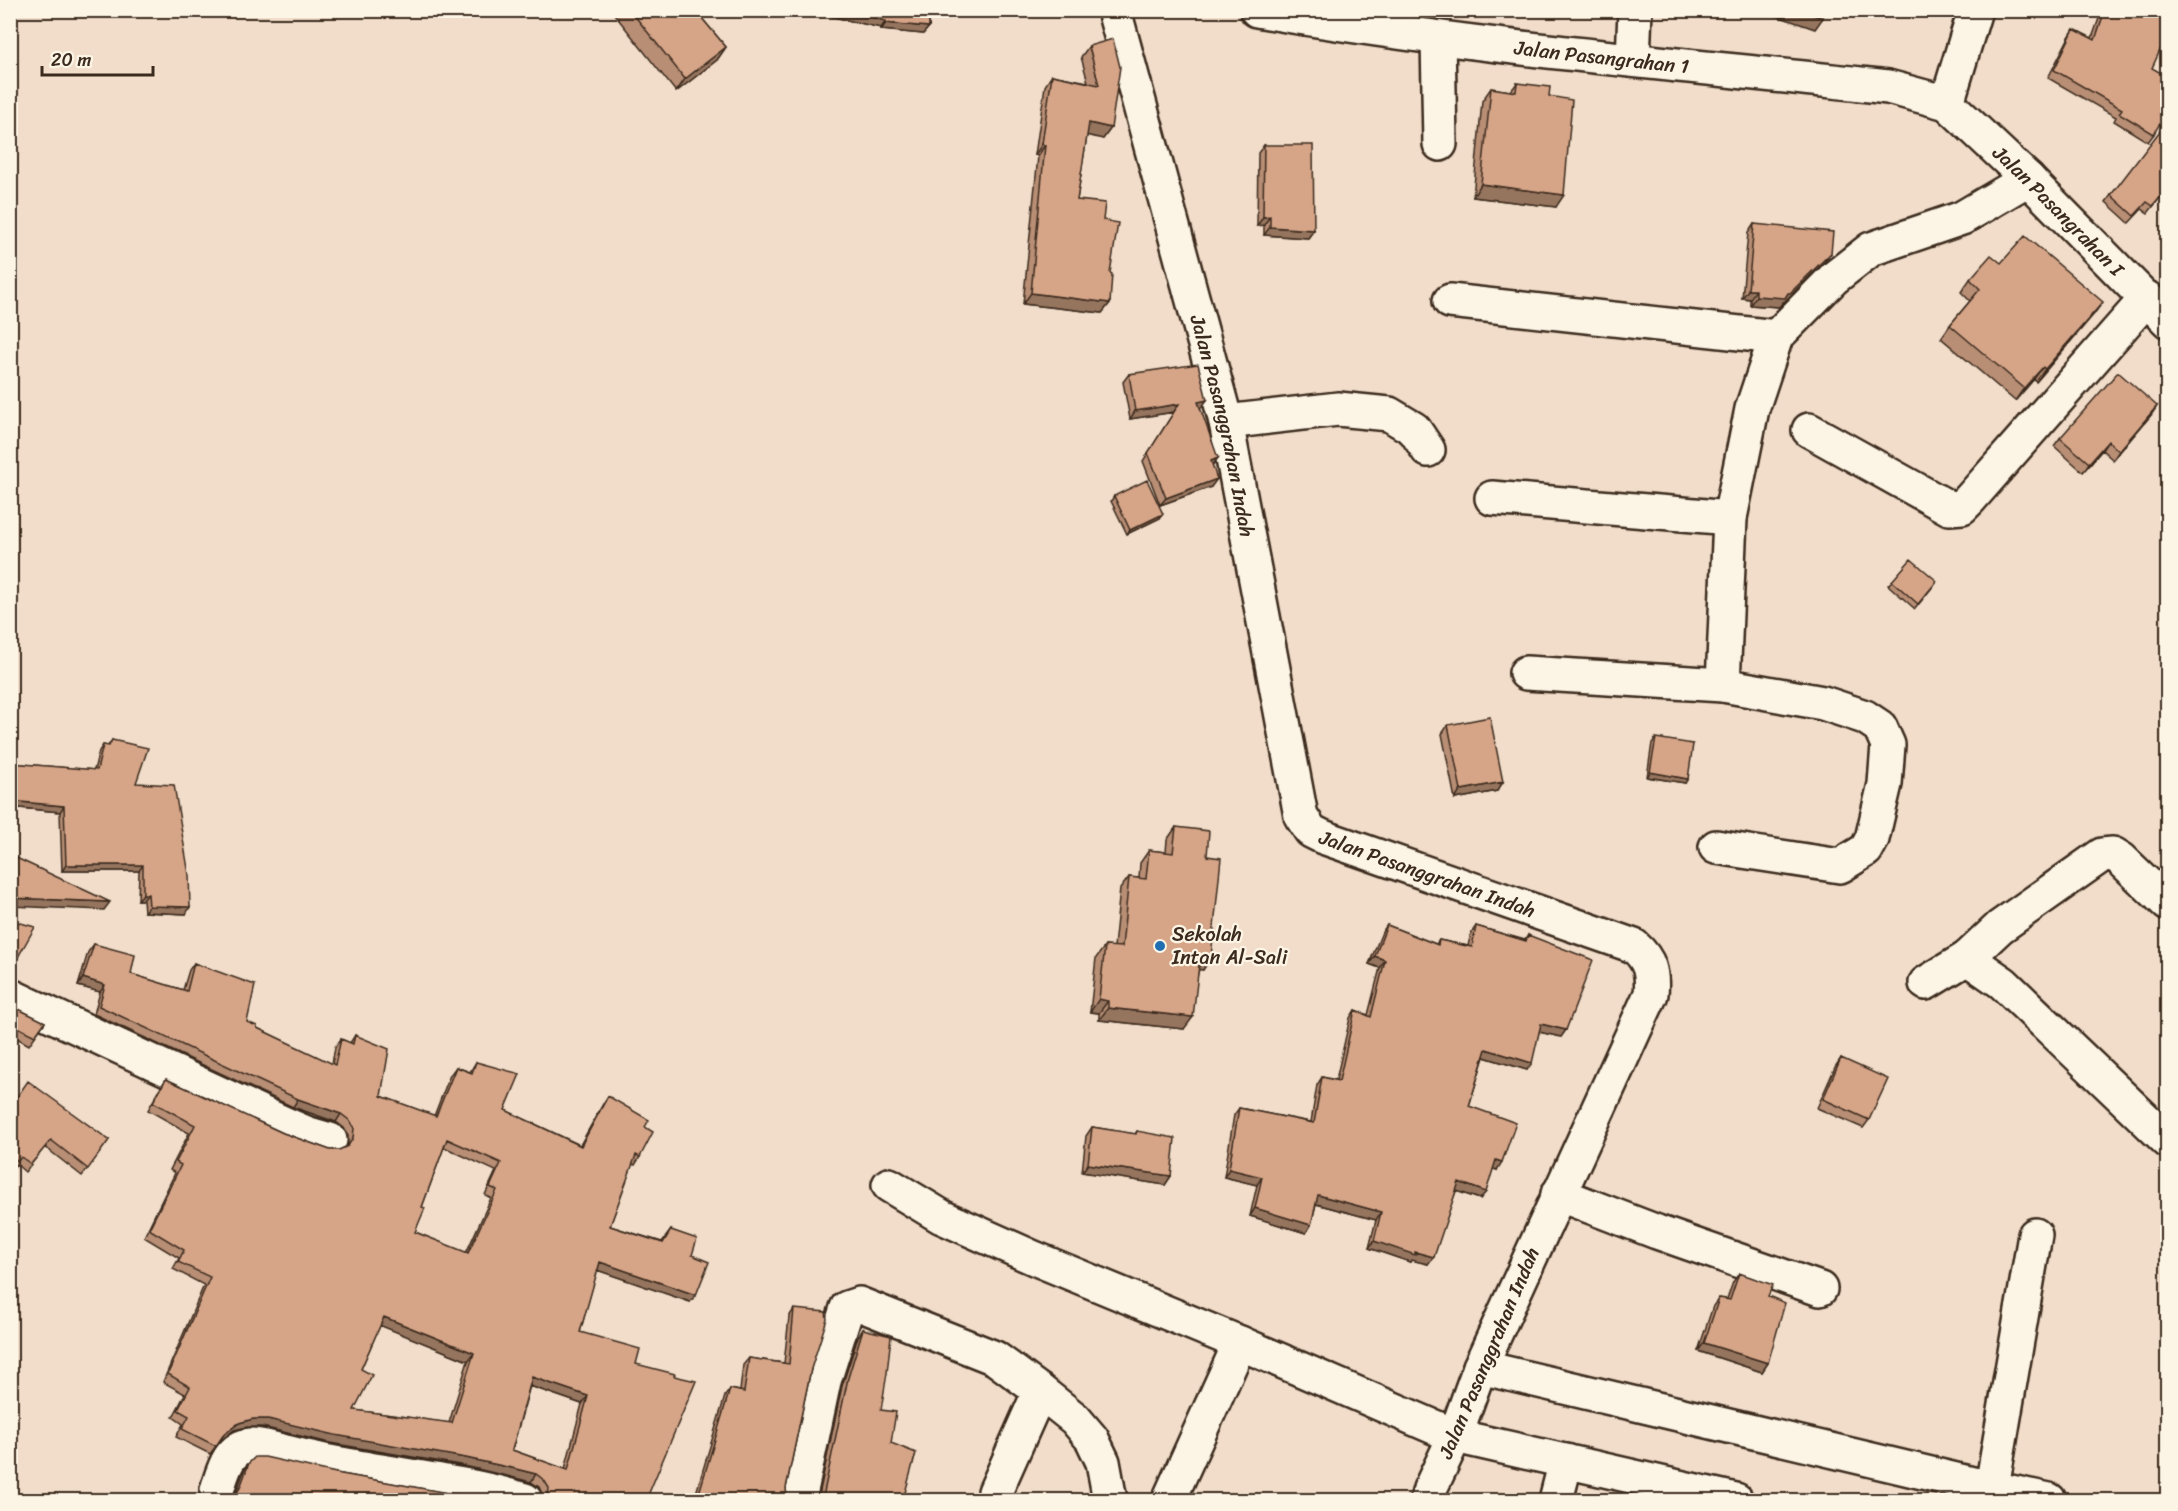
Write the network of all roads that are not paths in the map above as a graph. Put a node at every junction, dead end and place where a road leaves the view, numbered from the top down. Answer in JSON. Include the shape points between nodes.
{"nodes":[{"id":1,"x":1114,"y":10,"type":"edge"},
{"id":2,"x":1257,"y":10,"type":"edge"},
{"id":3,"x":1635,"y":10,"type":"edge"},
{"id":4,"x":1975,"y":10,"type":"edge"},
{"id":5,"x":1328,"y":17,"type":"edge"},
{"id":6,"x":1438,"y":38,"type":"junction"},
{"id":7,"x":1633,"y":60,"type":"junction"},
{"id":8,"x":1947,"y":103,"type":"junction"},
{"id":9,"x":1440,"y":144,"type":"dead end"},
{"id":10,"x":2028,"y":179,"type":"junction"},
{"id":11,"x":1450,"y":301,"type":"dead end"},
{"id":12,"x":2157,"y":309,"type":"edge"},
{"id":13,"x":1776,"y":337,"type":"junction"},
{"id":14,"x":1226,"y":422,"type":"junction"},
{"id":15,"x":1809,"y":430,"type":"dead end"},
{"id":16,"x":1428,"y":450,"type":"dead end"},
{"id":17,"x":1492,"y":498,"type":"dead end"},
{"id":18,"x":1730,"y":518,"type":"junction"},
{"id":19,"x":1526,"y":673,"type":"dead end"},
{"id":20,"x":1724,"y":685,"type":"junction"},
{"id":21,"x":1716,"y":847,"type":"dead end"},
{"id":22,"x":2168,"y":904,"type":"edge"},
{"id":23,"x":1967,"y":958,"type":"junction"},
{"id":24,"x":1926,"y":983,"type":"dead end"},
{"id":25,"x":11,"y":997,"type":"edge"},
{"id":26,"x":330,"y":1140,"type":"dead end"},
{"id":27,"x":2168,"y":1141,"type":"edge"},
{"id":28,"x":889,"y":1185,"type":"dead end"},
{"id":29,"x":1558,"y":1194,"type":"junction"},
{"id":30,"x":2035,"y":1234,"type":"dead end"},
{"id":31,"x":1820,"y":1289,"type":"dead end"},
{"id":32,"x":1240,"y":1343,"type":"junction"},
{"id":33,"x":1480,"y":1367,"type":"junction"},
{"id":34,"x":1040,"y":1391,"type":"junction"},
{"id":35,"x":1455,"y":1436,"type":"junction"},
{"id":36,"x":1566,"y":1461,"type":"junction"},
{"id":37,"x":218,"y":1490,"type":"dead end"},
{"id":38,"x":1978,"y":1491,"type":"edge"},
{"id":39,"x":525,"y":1500,"type":"edge"},
{"id":40,"x":799,"y":1500,"type":"edge"},
{"id":41,"x":998,"y":1500,"type":"edge"},
{"id":42,"x":1110,"y":1500,"type":"edge"},
{"id":43,"x":1169,"y":1500,"type":"edge"},
{"id":44,"x":1427,"y":1500,"type":"edge"},
{"id":45,"x":1556,"y":1500,"type":"edge"},
{"id":46,"x":1736,"y":1500,"type":"edge"},
{"id":47,"x":2049,"y":1500,"type":"edge"}],
"edges":[{"from":1,"to":14,"type":"street","name":"Jalan Pasanggrahan Indah"},
{"from":2,"to":5,"type":"street","name":"Jalan Pasangrahan 1"},
{"from":3,"to":7,"type":"street"},
{"from":4,"to":8,"type":"street"},
{"from":5,"to":6,"type":"street","name":"Jalan Pasangrahan 1"},
{"from":6,"to":7,"type":"street","name":"Jalan Pasangrahan 1"},
{"from":6,"to":9,"type":"street"},
{"from":7,"to":8,"type":"street","name":"Jalan Pasangrahan 1","via":[[1888,87]]},
{"from":8,"to":10,"type":"street","name":"Jalan Pasangrahan I"},
{"from":10,"to":12,"type":"street","name":"Jalan Pasangrahan I"},
{"from":10,"to":13,"type":"street","via":[[1962,218],[1872,249],[1833,278]]},
{"from":11,"to":13,"type":"street"},
{"from":12,"to":15,"type":"street","via":[[1962,507],[1949,508]]},
{"from":13,"to":18,"type":"street","via":[[1752,409]]},
{"from":14,"to":16,"type":"street","via":[[1338,409],[1389,414],[1414,429]]},
{"from":14,"to":29,"type":"street","name":"Jalan Pasanggrahan Indah","via":[[1294,789],[1301,816],[1311,831],[1634,946],[1647,960],[1652,972],[1651,994]]},
{"from":17,"to":18,"type":"street"},
{"from":18,"to":20,"type":"street"},
{"from":19,"to":20,"type":"street"},
{"from":20,"to":21,"type":"street","via":[[1845,709],[1880,727],[1888,745],[1885,784],[1872,839],[1857,858],[1840,866]]},
{"from":22,"to":23,"type":"street","via":[[2121,859],[2114,854],[2102,855],[2000,927]]},
{"from":23,"to":24,"type":"street"},
{"from":23,"to":27,"type":"street","via":[[2003,983]]},
{"from":25,"to":26,"type":"street","via":[[285,1124]]},
{"from":28,"to":32,"type":"street","via":[[942,1217],[993,1240]]},
{"from":29,"to":31,"type":"street"},
{"from":29,"to":33,"type":"street","name":"Jalan Pasanggrahan Indah"},
{"from":30,"to":38,"type":"street"},
{"from":32,"to":35,"type":"street"},
{"from":32,"to":43,"type":"street"},
{"from":33,"to":35,"type":"street","name":"Jalan Pasanggrahan Indah"},
{"from":33,"to":38,"type":"street"},
{"from":34,"to":40,"type":"street","via":[[994,1358],[859,1304],[850,1306],[824,1381]]},
{"from":34,"to":41,"type":"street","via":[[995,1492]]},
{"from":34,"to":42,"type":"street","via":[[1075,1419],[1092,1439],[1103,1462]]},
{"from":35,"to":36,"type":"street"},
{"from":35,"to":44,"type":"street","name":"Jalan Pasanggrahan Indah"},
{"from":36,"to":45,"type":"street"},
{"from":36,"to":46,"type":"street"},
{"from":37,"to":39,"type":"street","via":[[229,1458],[250,1445],[463,1484]]},
{"from":38,"to":47,"type":"street"}]}
